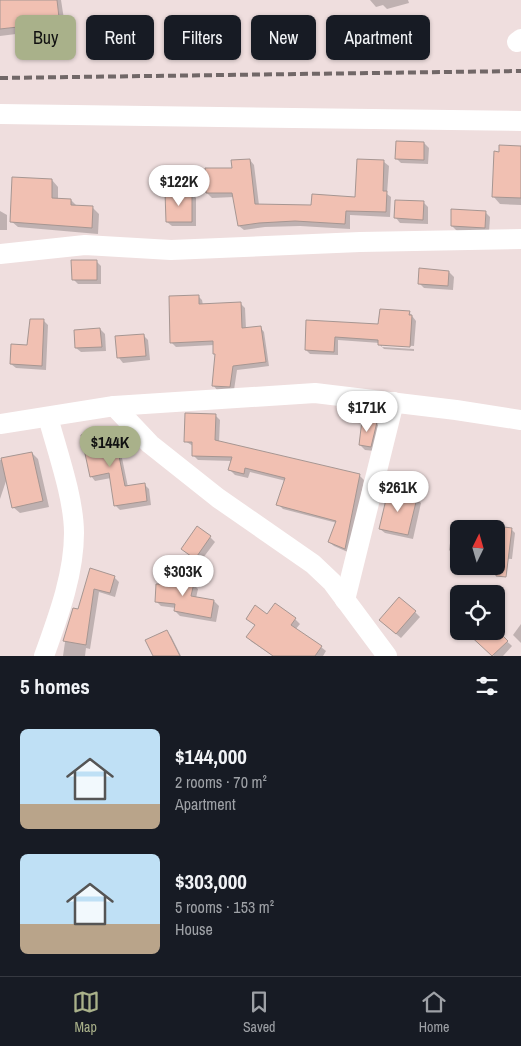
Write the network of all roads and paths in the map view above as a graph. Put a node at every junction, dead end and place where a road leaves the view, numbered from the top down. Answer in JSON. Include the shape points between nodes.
{"nodes":[{"id":1,"x":0,"y":114,"type":"edge"},
{"id":2,"x":521,"y":121,"type":"edge"},
{"id":3,"x":521,"y":239,"type":"edge"},
{"id":4,"x":0,"y":254,"type":"edge"},
{"id":5,"x":394,"y":402,"type":"junction"},
{"id":6,"x":114,"y":406,"type":"junction"},
{"id":7,"x":48,"y":417,"type":"junction"},
{"id":8,"x":521,"y":420,"type":"edge"},
{"id":9,"x":0,"y":424,"type":"edge"},
{"id":10,"x":345,"y":600,"type":"junction"},
{"id":11,"x":44,"y":656,"type":"edge"},
{"id":12,"x":387,"y":656,"type":"edge"}],
"edges":[{"from":1,"to":2,"type":"street"},
{"from":3,"to":4,"type":"street","via":[[171,250],[85,245]]},
{"from":5,"to":6,"type":"street","via":[[315,393]]},
{"from":5,"to":8,"type":"street"},
{"from":5,"to":10,"type":"street"},
{"from":6,"to":7,"type":"street"},
{"from":6,"to":10,"type":"street","via":[[150,444],[218,498],[313,564]]},
{"from":7,"to":9,"type":"street"},
{"from":7,"to":11,"type":"street","via":[[74,533],[60,613]]},
{"from":10,"to":12,"type":"street"}]}
